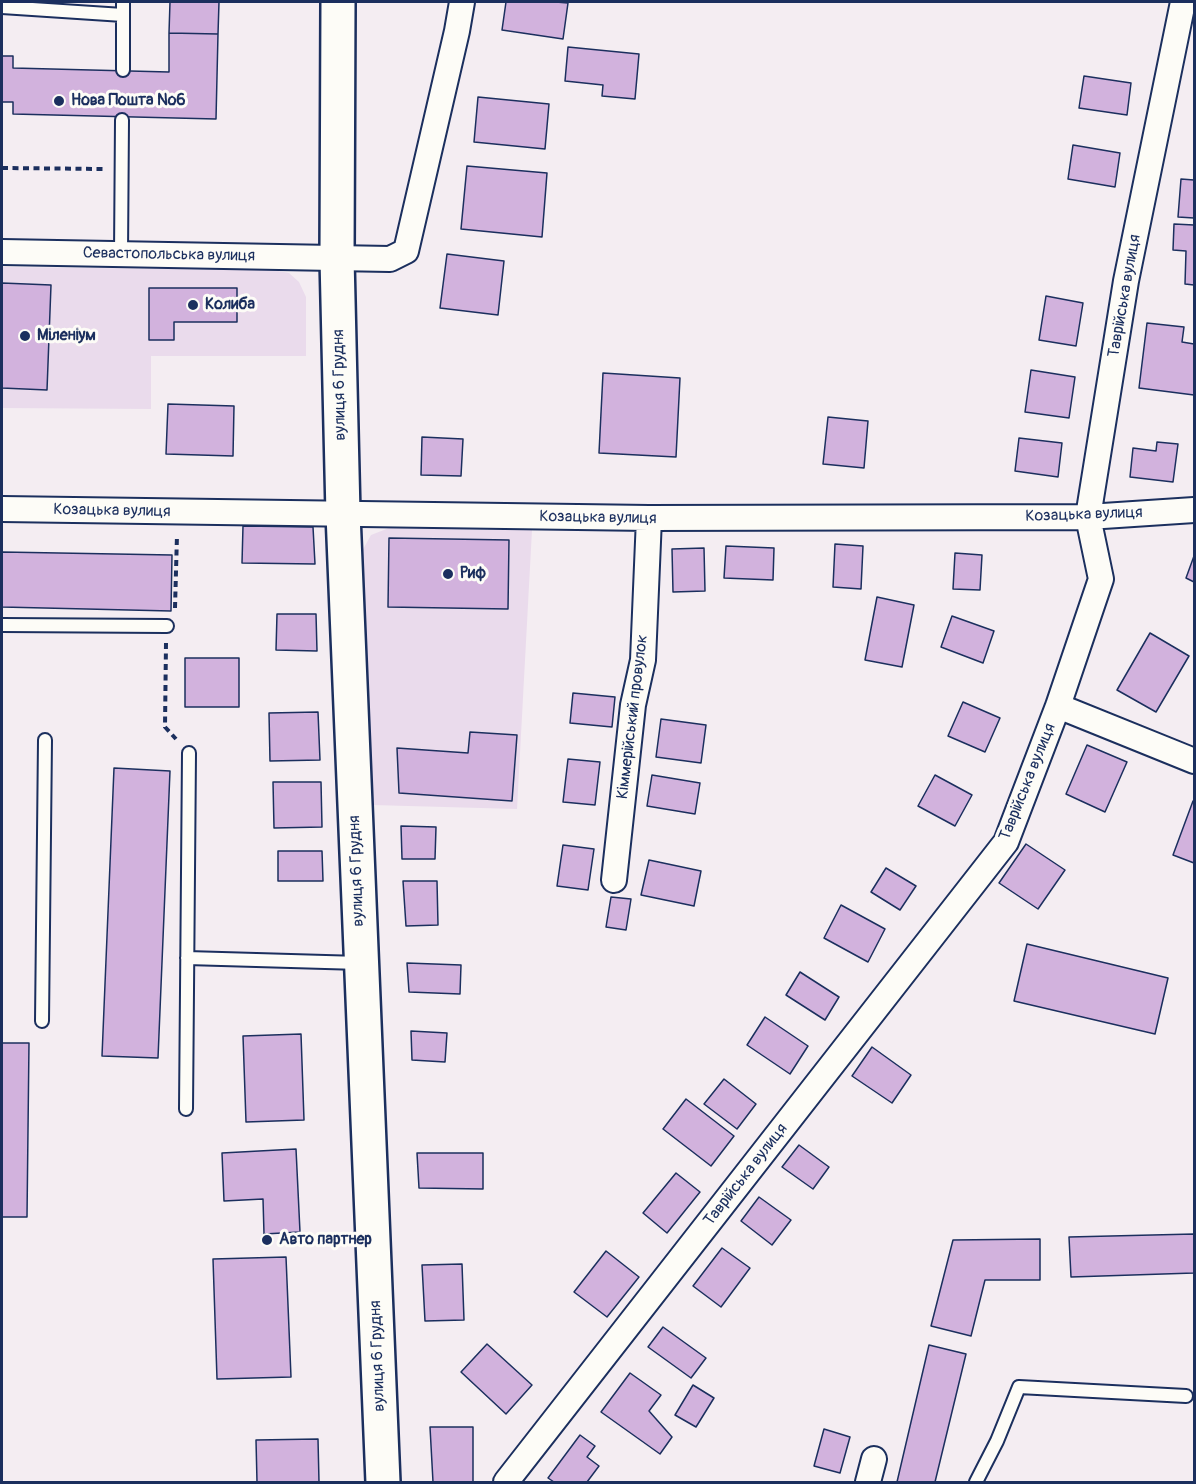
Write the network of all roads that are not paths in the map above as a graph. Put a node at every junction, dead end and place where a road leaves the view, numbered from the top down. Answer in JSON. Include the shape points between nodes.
{"nodes":[{"id":1,"x":123,"y":2,"type":"edge"},
{"id":2,"x":338,"y":2,"type":"edge"},
{"id":3,"x":462,"y":2,"type":"edge"},
{"id":4,"x":1183,"y":2,"type":"edge"},
{"id":5,"x":2,"y":7,"type":"edge"},
{"id":6,"x":123,"y":15,"type":"junction"},
{"id":7,"x":123,"y":70,"type":"dead end"},
{"id":8,"x":122,"y":120,"type":"dead end"},
{"id":9,"x":2,"y":252,"type":"edge"},
{"id":10,"x":121,"y":255,"type":"junction"},
{"id":11,"x":337,"y":258,"type":"junction"},
{"id":12,"x":2,"y":509,"type":"edge"},
{"id":13,"x":1194,"y":510,"type":"edge"},
{"id":14,"x":343,"y":514,"type":"junction"},
{"id":15,"x":1088,"y":517,"type":"junction"},
{"id":16,"x":649,"y":518,"type":"junction"},
{"id":17,"x":2,"y":625,"type":"edge"},
{"id":18,"x":167,"y":626,"type":"road end"},
{"id":19,"x":1058,"y":706,"type":"junction"},
{"id":20,"x":45,"y":740,"type":"dead end"},
{"id":21,"x":189,"y":753,"type":"road end"},
{"id":22,"x":1194,"y":761,"type":"edge"},
{"id":23,"x":614,"y":880,"type":"dead end"},
{"id":24,"x":187,"y":958,"type":"junction"},
{"id":25,"x":361,"y":963,"type":"junction"},
{"id":26,"x":42,"y":1021,"type":"dead end"},
{"id":27,"x":186,"y":1109,"type":"dead end"},
{"id":28,"x":1186,"y":1396,"type":"dead end"},
{"id":29,"x":383,"y":1482,"type":"edge"},
{"id":30,"x":506,"y":1482,"type":"edge"},
{"id":31,"x":976,"y":1482,"type":"edge"}],
"edges":[{"from":1,"to":6,"type":"lane"},
{"from":2,"to":11,"type":"street","name":"вулиця 6 Грудня"},
{"from":3,"to":11,"type":"street","via":[[406,251],[390,259]]},
{"from":4,"to":15,"type":"street","name":"Таврійська вулиця","via":[[1126,281]]},
{"from":5,"to":6,"type":"lane"},
{"from":6,"to":7,"type":"lane"},
{"from":8,"to":10,"type":"lane"},
{"from":9,"to":10,"type":"street","name":"Севастопольська вулиця"},
{"from":10,"to":11,"type":"street","name":"Севастопольська вулиця"},
{"from":11,"to":14,"type":"street","name":"вулиця 6 Грудня"},
{"from":12,"to":14,"type":"street","name":"Козацька вулиця"},
{"from":13,"to":15,"type":"street","name":"Козацька вулиця"},
{"from":14,"to":16,"type":"street","name":"Козацька вулиця"},
{"from":14,"to":25,"type":"street","name":"вулиця 6 Грудня"},
{"from":15,"to":16,"type":"street","name":"Козацька вулиця"},
{"from":15,"to":19,"type":"street","name":"Таврійська вулиця","via":[[1101,579]]},
{"from":16,"to":23,"type":"street","name":"Кіммерійський провулок","via":[[643,660],[633,705]]},
{"from":17,"to":18,"type":"lane"},
{"from":19,"to":22,"type":"street"},
{"from":19,"to":30,"type":"street","name":"Таврійська вулиця","via":[[1006,842]]},
{"from":20,"to":26,"type":"lane"},
{"from":21,"to":24,"type":"lane"},
{"from":24,"to":25,"type":"lane"},
{"from":24,"to":27,"type":"lane"},
{"from":25,"to":29,"type":"street","name":"вулиця 6 Грудня"},
{"from":28,"to":31,"type":"lane","via":[[1018,1387],[997,1442]]}]}
